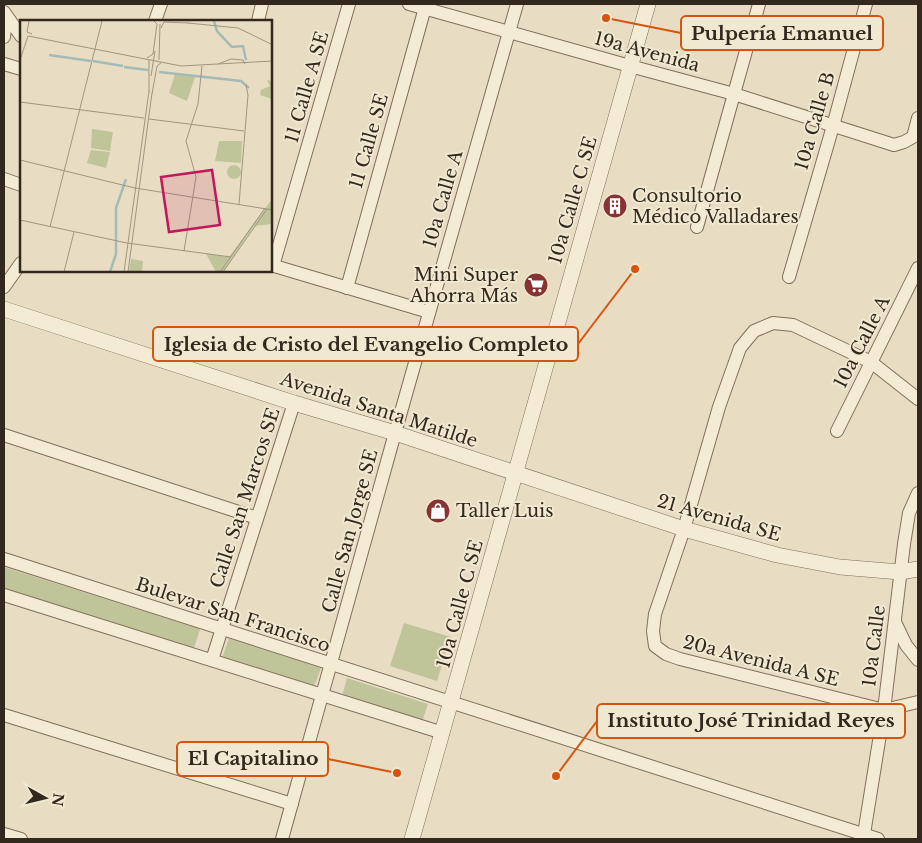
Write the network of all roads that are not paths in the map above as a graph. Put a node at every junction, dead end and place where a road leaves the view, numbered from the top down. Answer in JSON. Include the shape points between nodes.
{"nodes":[{"id":1,"x":160,"y":4,"type":"edge"},
{"id":2,"x":262,"y":4,"type":"edge"},
{"id":3,"x":349,"y":4,"type":"edge"},
{"id":4,"x":409,"y":4,"type":"edge"},
{"id":5,"x":517,"y":4,"type":"edge"},
{"id":6,"x":648,"y":4,"type":"edge"},
{"id":7,"x":759,"y":4,"type":"edge"},
{"id":8,"x":866,"y":4,"type":"edge"},
{"id":9,"x":425,"y":6,"type":"edge"},
{"id":10,"x":4,"y":13,"type":"edge"},
{"id":11,"x":156,"y":20,"type":"edge"},
{"id":12,"x":258,"y":20,"type":"edge"},
{"id":13,"x":509,"y":33,"type":"junction"},
{"id":14,"x":20,"y":35,"type":"edge"},
{"id":15,"x":4,"y":37,"type":"edge"},
{"id":16,"x":4,"y":64,"type":"edge"},
{"id":17,"x":630,"y":66,"type":"junction"},
{"id":18,"x":20,"y":69,"type":"edge"},
{"id":19,"x":734,"y":94,"type":"junction"},
{"id":20,"x":918,"y":118,"type":"edge"},
{"id":21,"x":833,"y":126,"type":"junction"},
{"id":22,"x":4,"y":179,"type":"edge"},
{"id":23,"x":20,"y":185,"type":"edge"},
{"id":24,"x":697,"y":227,"type":"dead end"},
{"id":25,"x":20,"y":264,"type":"edge"},
{"id":26,"x":272,"y":265,"type":"edge"},
{"id":27,"x":918,"y":268,"type":"edge"},
{"id":28,"x":789,"y":277,"type":"dead end"},
{"id":29,"x":4,"y":287,"type":"edge"},
{"id":30,"x":347,"y":288,"type":"junction"},
{"id":31,"x":4,"y":309,"type":"edge"},
{"id":32,"x":429,"y":312,"type":"junction"},
{"id":33,"x":871,"y":362,"type":"junction"},
{"id":34,"x":918,"y":399,"type":"edge"},
{"id":35,"x":294,"y":403,"type":"junction"},
{"id":36,"x":837,"y":431,"type":"dead end"},
{"id":37,"x":395,"y":433,"type":"junction"},
{"id":38,"x":4,"y":435,"type":"edge"},
{"id":39,"x":515,"y":473,"type":"junction"},
{"id":40,"x":918,"y":493,"type":"edge"},
{"id":41,"x":257,"y":518,"type":"junction"},
{"id":42,"x":684,"y":529,"type":"junction"},
{"id":43,"x":4,"y":559,"type":"edge"},
{"id":44,"x":918,"y":569,"type":"edge"},
{"id":45,"x":900,"y":572,"type":"junction"},
{"id":46,"x":4,"y":595,"type":"edge"},
{"id":47,"x":895,"y":622,"type":"junction"},
{"id":48,"x":222,"y":630,"type":"junction"},
{"id":49,"x":212,"y":660,"type":"junction"},
{"id":50,"x":918,"y":660,"type":"edge"},
{"id":51,"x":331,"y":664,"type":"junction"},
{"id":52,"x":322,"y":695,"type":"junction"},
{"id":53,"x":918,"y":702,"type":"edge"},
{"id":54,"x":452,"y":703,"type":"junction"},
{"id":55,"x":884,"y":710,"type":"junction"},
{"id":56,"x":4,"y":715,"type":"edge"},
{"id":57,"x":443,"y":733,"type":"junction"},
{"id":58,"x":292,"y":804,"type":"junction"},
{"id":59,"x":4,"y":834,"type":"edge"},
{"id":60,"x":864,"y":834,"type":"junction"},
{"id":61,"x":21,"y":839,"type":"edge"},
{"id":62,"x":282,"y":839,"type":"edge"},
{"id":63,"x":412,"y":839,"type":"edge"},
{"id":64,"x":878,"y":839,"type":"edge"}],
"edges":[{"from":1,"to":11,"type":"street"},
{"from":2,"to":12,"type":"street"},
{"from":3,"to":26,"type":"street","name":"11 Calle A SE"},
{"from":4,"to":9,"type":"street","name":"19a Avenida"},
{"from":5,"to":13,"type":"street","name":"10a Calle A"},
{"from":6,"to":17,"type":"street","name":"10a Calle C SE"},
{"from":7,"to":19,"type":"street"},
{"from":8,"to":21,"type":"street","name":"10a Calle B"},
{"from":9,"to":13,"type":"street","name":"19a Avenida"},
{"from":9,"to":30,"type":"street","name":"11 Calle SE"},
{"from":10,"to":14,"type":"street"},
{"from":10,"to":15,"type":"street"},
{"from":13,"to":17,"type":"street","name":"19a Avenida"},
{"from":13,"to":32,"type":"street","name":"10a Calle A"},
{"from":16,"to":18,"type":"street"},
{"from":17,"to":19,"type":"street","name":"19a Avenida"},
{"from":17,"to":39,"type":"street","name":"10a Calle C SE"},
{"from":19,"to":21,"type":"street","name":"19a Avenida"},
{"from":19,"to":24,"type":"street"},
{"from":20,"to":21,"type":"street","name":"19a Avenida","via":[[913,137],[894,145]]},
{"from":21,"to":28,"type":"street","name":"10a Calle B"},
{"from":22,"to":23,"type":"street"},
{"from":25,"to":29,"type":"street"},
{"from":26,"to":30,"type":"street"},
{"from":27,"to":33,"type":"street","name":"10a Calle A"},
{"from":30,"to":32,"type":"street"},
{"from":31,"to":35,"type":"street","name":"Avenida Santa Matilde"},
{"from":32,"to":37,"type":"street","name":"10a Calle A"},
{"from":33,"to":34,"type":"street"},
{"from":33,"to":36,"type":"street","name":"10a Calle A"},
{"from":33,"to":42,"type":"street","via":[[793,325],[773,323],[754,331],[740,348],[719,407]]},
{"from":35,"to":37,"type":"street","name":"Avenida Santa Matilde"},
{"from":35,"to":41,"type":"street","name":"Calle San Marcos SE"},
{"from":37,"to":39,"type":"street","name":"Avenida Santa Matilde"},
{"from":37,"to":51,"type":"street","name":"Calle San Jorge SE"},
{"from":38,"to":41,"type":"street"},
{"from":39,"to":42,"type":"street","name":"21 Avenida SE"},
{"from":39,"to":54,"type":"street","name":"10a Calle C SE"},
{"from":40,"to":45,"type":"street","name":"10a Calle","via":[[909,513]]},
{"from":41,"to":48,"type":"street","name":"Calle San Marcos SE"},
{"from":42,"to":45,"type":"street","name":"21 Avenida SE","via":[[777,556]]},
{"from":42,"to":55,"type":"street","name":"20a Avenida A SE","via":[[655,614],[655,646],[680,659]]},
{"from":43,"to":48,"type":"street","name":"Bulevar San Francisco"},
{"from":44,"to":45,"type":"street","name":"21 Avenida SE"},
{"from":45,"to":47,"type":"street","name":"10a Calle"},
{"from":46,"to":49,"type":"street"},
{"from":47,"to":50,"type":"street"},
{"from":47,"to":55,"type":"street","name":"10a Calle"},
{"from":48,"to":49,"type":"street","name":"Calle San Marcos SE"},
{"from":48,"to":51,"type":"street","name":"Bulevar San Francisco"},
{"from":49,"to":52,"type":"street"},
{"from":51,"to":52,"type":"street","name":"Calle San Jorge SE"},
{"from":51,"to":54,"type":"street","name":"Bulevar San Francisco"},
{"from":52,"to":57,"type":"street"},
{"from":52,"to":58,"type":"street","name":"Calle San Jorge SE"},
{"from":53,"to":55,"type":"street","name":"20a Avenida A SE"},
{"from":54,"to":57,"type":"street","name":"10a Calle C SE"},
{"from":54,"to":60,"type":"street","name":"Bulevar San Francisco"},
{"from":55,"to":60,"type":"street","name":"10a Calle"},
{"from":56,"to":58,"type":"street"},
{"from":57,"to":63,"type":"street","name":"10a Calle C SE"},
{"from":58,"to":62,"type":"street","name":"Calle San Jorge SE"},
{"from":59,"to":61,"type":"street"},
{"from":60,"to":64,"type":"street","name":"Bulevar San Francisco"}]}
